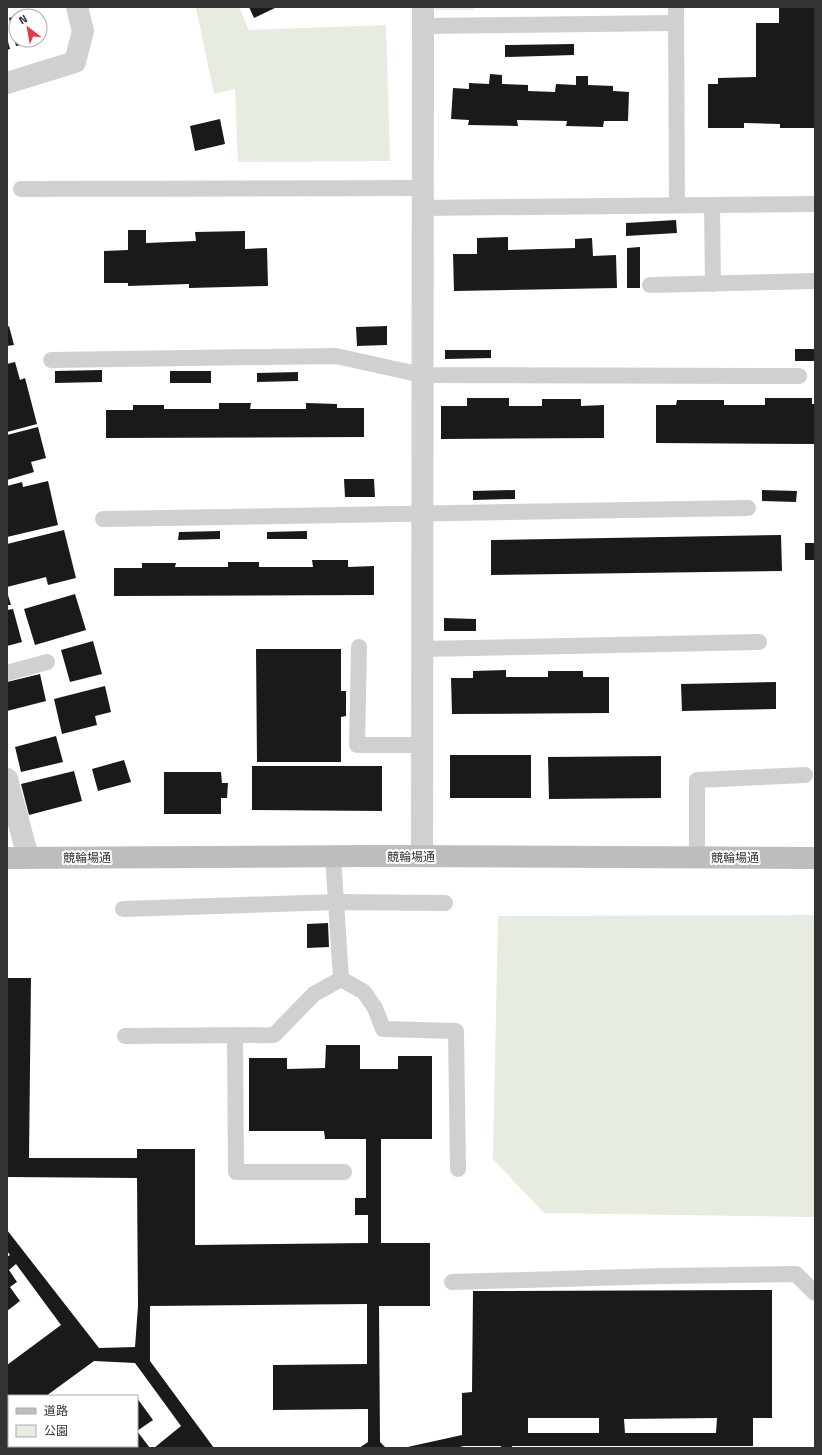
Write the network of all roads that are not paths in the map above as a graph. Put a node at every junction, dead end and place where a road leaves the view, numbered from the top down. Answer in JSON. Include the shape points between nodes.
{"nodes":[{"id":1,"x":77,"y":7,"type":"edge"},
{"id":2,"x":676,"y":7,"type":"edge"},
{"id":3,"x":423,"y":16,"type":"edge"},
{"id":4,"x":676,"y":23,"type":"junction"},
{"id":5,"x":7,"y":83,"type":"edge"},
{"id":6,"x":21,"y":189,"type":"dead end"},
{"id":7,"x":422,"y":198,"type":"junction"},
{"id":8,"x":815,"y":204,"type":"edge"},
{"id":9,"x":677,"y":205,"type":"junction"},
{"id":10,"x":712,"y":205,"type":"junction"},
{"id":11,"x":815,"y":281,"type":"edge"},
{"id":12,"x":713,"y":284,"type":"junction"},
{"id":13,"x":650,"y":285,"type":"dead end"},
{"id":14,"x":51,"y":360,"type":"dead end"},
{"id":15,"x":422,"y":375,"type":"junction"},
{"id":16,"x":799,"y":376,"type":"dead end"},
{"id":17,"x":748,"y":508,"type":"dead end"},
{"id":18,"x":422,"y":514,"type":"junction"},
{"id":19,"x":103,"y":519,"type":"dead end"},
{"id":20,"x":759,"y":642,"type":"dead end"},
{"id":21,"x":359,"y":647,"type":"dead end"},
{"id":22,"x":422,"y":649,"type":"junction"},
{"id":23,"x":47,"y":662,"type":"dead end"},
{"id":24,"x":7,"y":673,"type":"edge"},
{"id":25,"x":422,"y":746,"type":"junction"},
{"id":26,"x":805,"y":775,"type":"dead end"},
{"id":27,"x":7,"y":779,"type":"edge"},
{"id":28,"x":333,"y":856,"type":"junction"},
{"id":29,"x":422,"y":856,"type":"junction"},
{"id":30,"x":28,"y":857,"type":"junction"},
{"id":31,"x":697,"y":857,"type":"junction"},
{"id":32,"x":7,"y":858,"type":"edge"},
{"id":33,"x":815,"y":858,"type":"edge"},
{"id":34,"x":336,"y":902,"type":"junction"},
{"id":35,"x":445,"y":903,"type":"dead end"},
{"id":36,"x":123,"y":909,"type":"dead end"},
{"id":37,"x":341,"y":979,"type":"junction"},
{"id":38,"x":235,"y":1035,"type":"junction"},
{"id":39,"x":124,"y":1036,"type":"dead end"},
{"id":40,"x":458,"y":1169,"type":"dead end"},
{"id":41,"x":344,"y":1172,"type":"dead end"},
{"id":42,"x":452,"y":1282,"type":"dead end"},
{"id":43,"x":815,"y":1293,"type":"edge"}],
"edges":[{"from":1,"to":5,"type":"street","via":[[83,31],[75,62]]},
{"from":2,"to":4,"type":"lane"},
{"from":3,"to":4,"type":"lane"},
{"from":3,"to":7,"type":"street"},
{"from":4,"to":9,"type":"lane"},
{"from":6,"to":7,"type":"lane"},
{"from":7,"to":9,"type":"lane"},
{"from":7,"to":15,"type":"street"},
{"from":8,"to":10,"type":"lane"},
{"from":9,"to":10,"type":"lane"},
{"from":10,"to":12,"type":"lane"},
{"from":11,"to":12,"type":"lane"},
{"from":12,"to":13,"type":"lane"},
{"from":14,"to":15,"type":"lane","via":[[336,356]]},
{"from":15,"to":16,"type":"lane"},
{"from":15,"to":18,"type":"street"},
{"from":17,"to":18,"type":"lane"},
{"from":18,"to":19,"type":"lane"},
{"from":18,"to":22,"type":"street"},
{"from":20,"to":22,"type":"lane"},
{"from":21,"to":25,"type":"lane","via":[[357,745]]},
{"from":22,"to":25,"type":"street"},
{"from":23,"to":24,"type":"lane"},
{"from":25,"to":29,"type":"street"},
{"from":26,"to":31,"type":"lane","via":[[697,780]]},
{"from":27,"to":30,"type":"street"},
{"from":28,"to":29,"type":"street","name":"競輪場通"},
{"from":28,"to":30,"type":"street","name":"競輪場通"},
{"from":28,"to":34,"type":"lane"},
{"from":29,"to":31,"type":"street","name":"競輪場通"},
{"from":30,"to":32,"type":"street","name":"競輪場通"},
{"from":31,"to":33,"type":"street","name":"競輪場通"},
{"from":34,"to":35,"type":"lane"},
{"from":34,"to":36,"type":"lane"},
{"from":34,"to":37,"type":"lane"},
{"from":37,"to":38,"type":"lane","via":[[314,994],[274,1035]]},
{"from":37,"to":40,"type":"lane","via":[[364,992],[375,1008],[383,1030],[456,1031]]},
{"from":38,"to":39,"type":"lane"},
{"from":38,"to":41,"type":"lane","via":[[236,1172]]},
{"from":42,"to":43,"type":"lane","via":[[796,1274]]}]}
